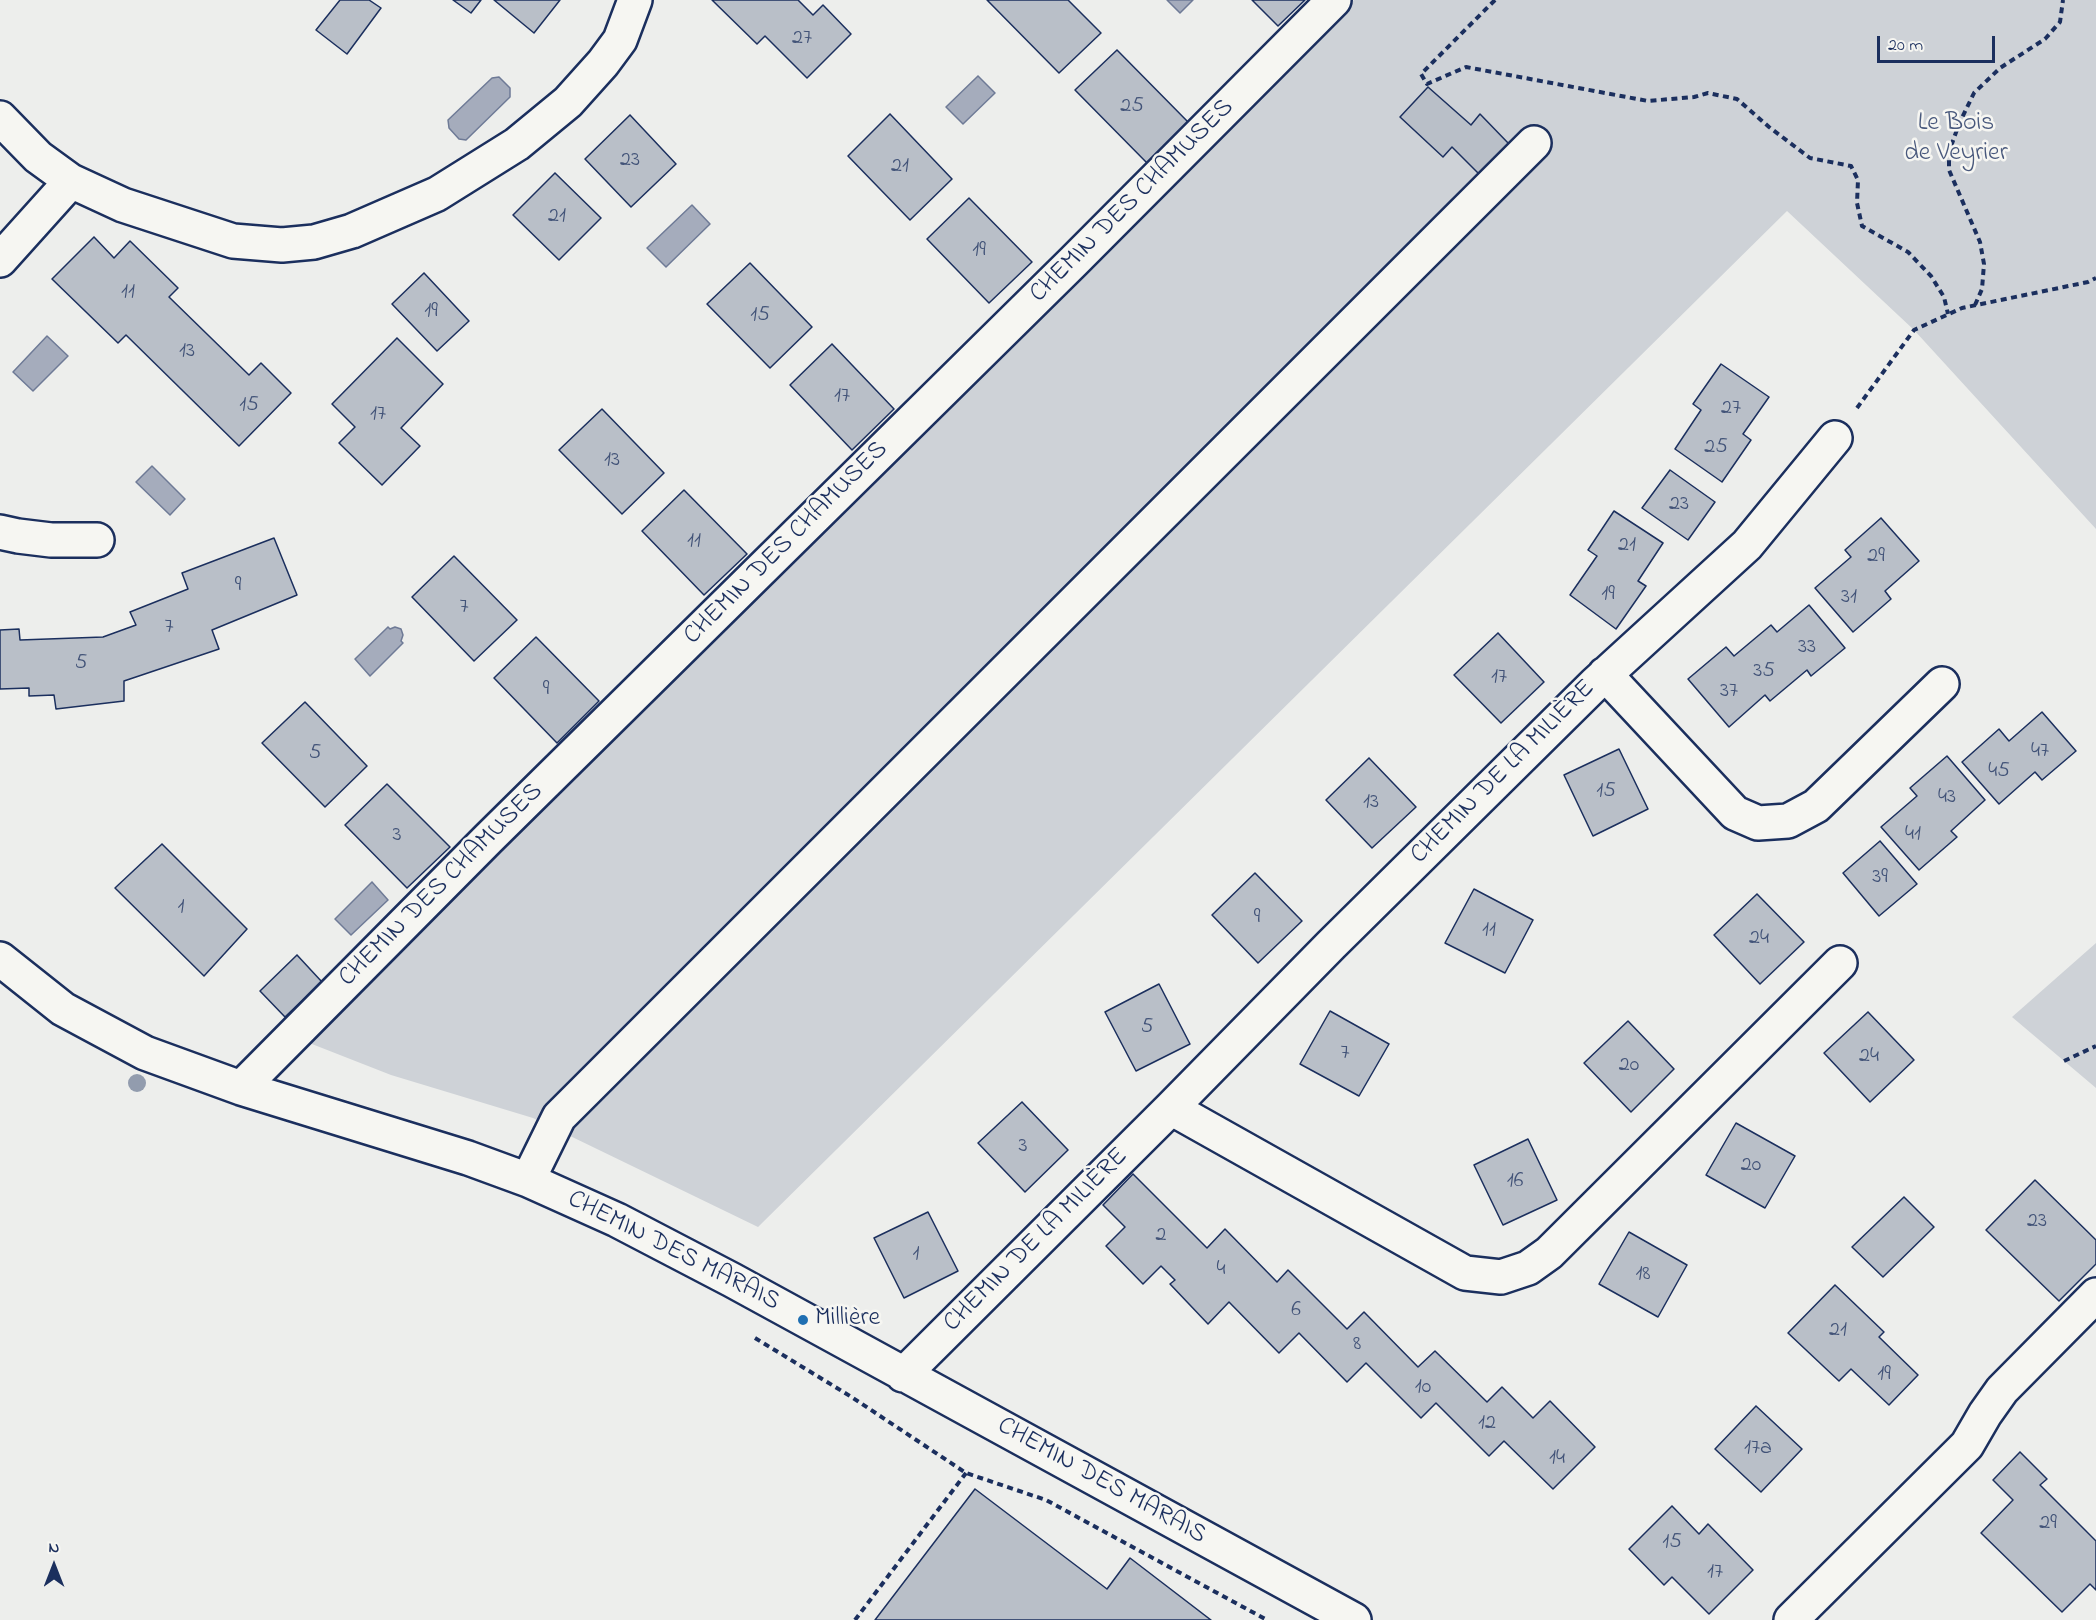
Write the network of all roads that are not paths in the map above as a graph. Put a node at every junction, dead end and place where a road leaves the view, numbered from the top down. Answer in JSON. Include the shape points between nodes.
{"nodes":[{"id":1,"x":635,"y":0,"type":"edge"},
{"id":2,"x":1334,"y":0,"type":"edge"},
{"id":3,"x":0,"y":118,"type":"edge"},
{"id":4,"x":1534,"y":143,"type":"dead end"},
{"id":5,"x":71,"y":181,"type":"junction"},
{"id":6,"x":0,"y":260,"type":"edge"},
{"id":7,"x":1835,"y":438,"type":"road end"},
{"id":8,"x":0,"y":532,"type":"edge"},
{"id":9,"x":97,"y":540,"type":"dead end"},
{"id":10,"x":1605,"y":674,"type":"junction"},
{"id":11,"x":1942,"y":684,"type":"dead end"},
{"id":12,"x":0,"y":959,"type":"edge"},
{"id":13,"x":1840,"y":963,"type":"dead end"},
{"id":14,"x":241,"y":1088,"type":"junction"},
{"id":15,"x":1171,"y":1108,"type":"junction"},
{"id":16,"x":528,"y":1180,"type":"junction"},
{"id":17,"x":2096,"y":1295,"type":"edge"},
{"id":18,"x":903,"y":1375,"type":"junction"},
{"id":19,"x":1354,"y":1620,"type":"edge"},
{"id":20,"x":1791,"y":1620,"type":"edge"}],
"edges":[{"from":1,"to":5,"type":"street","via":[[620,40],[603,63],[568,102],[518,144],[437,194],[352,231],[314,242],[282,245],[232,241],[123,205]]},
{"from":2,"to":14,"type":"street","name":"CHEMIN DES CHAMUSES"},
{"from":3,"to":5,"type":"street","via":[[38,157]]},
{"from":4,"to":16,"type":"street","via":[[559,1117]]},
{"from":5,"to":6,"type":"street"},
{"from":7,"to":10,"type":"street","name":"CHEMIN DE LA MILIÈRE","via":[[1747,545]]},
{"from":8,"to":9,"type":"street","via":[[51,540]]},
{"from":10,"to":11,"type":"street","via":[[1734,813],[1758,823],[1788,821],[1816,806]]},
{"from":10,"to":15,"type":"street","name":"CHEMIN DE LA MILIÈRE"},
{"from":12,"to":14,"type":"street","name":"CHEMIN DES MARAIS","via":[[63,1009],[99,1030],[145,1053]]},
{"from":13,"to":15,"type":"street","via":[[1549,1253],[1528,1268],[1501,1277],[1465,1273]]},
{"from":14,"to":16,"type":"street","name":"CHEMIN DES MARAIS","via":[[383,1130]]},
{"from":15,"to":18,"type":"street","name":"CHEMIN DE LA MILIÈRE"},
{"from":16,"to":18,"type":"street","name":"CHEMIN DES MARAIS","via":[[617,1220]]},
{"from":17,"to":20,"type":"street","via":[[2002,1390],[1967,1445]]},
{"from":18,"to":19,"type":"street","name":"CHEMIN DES MARAIS"}]}
